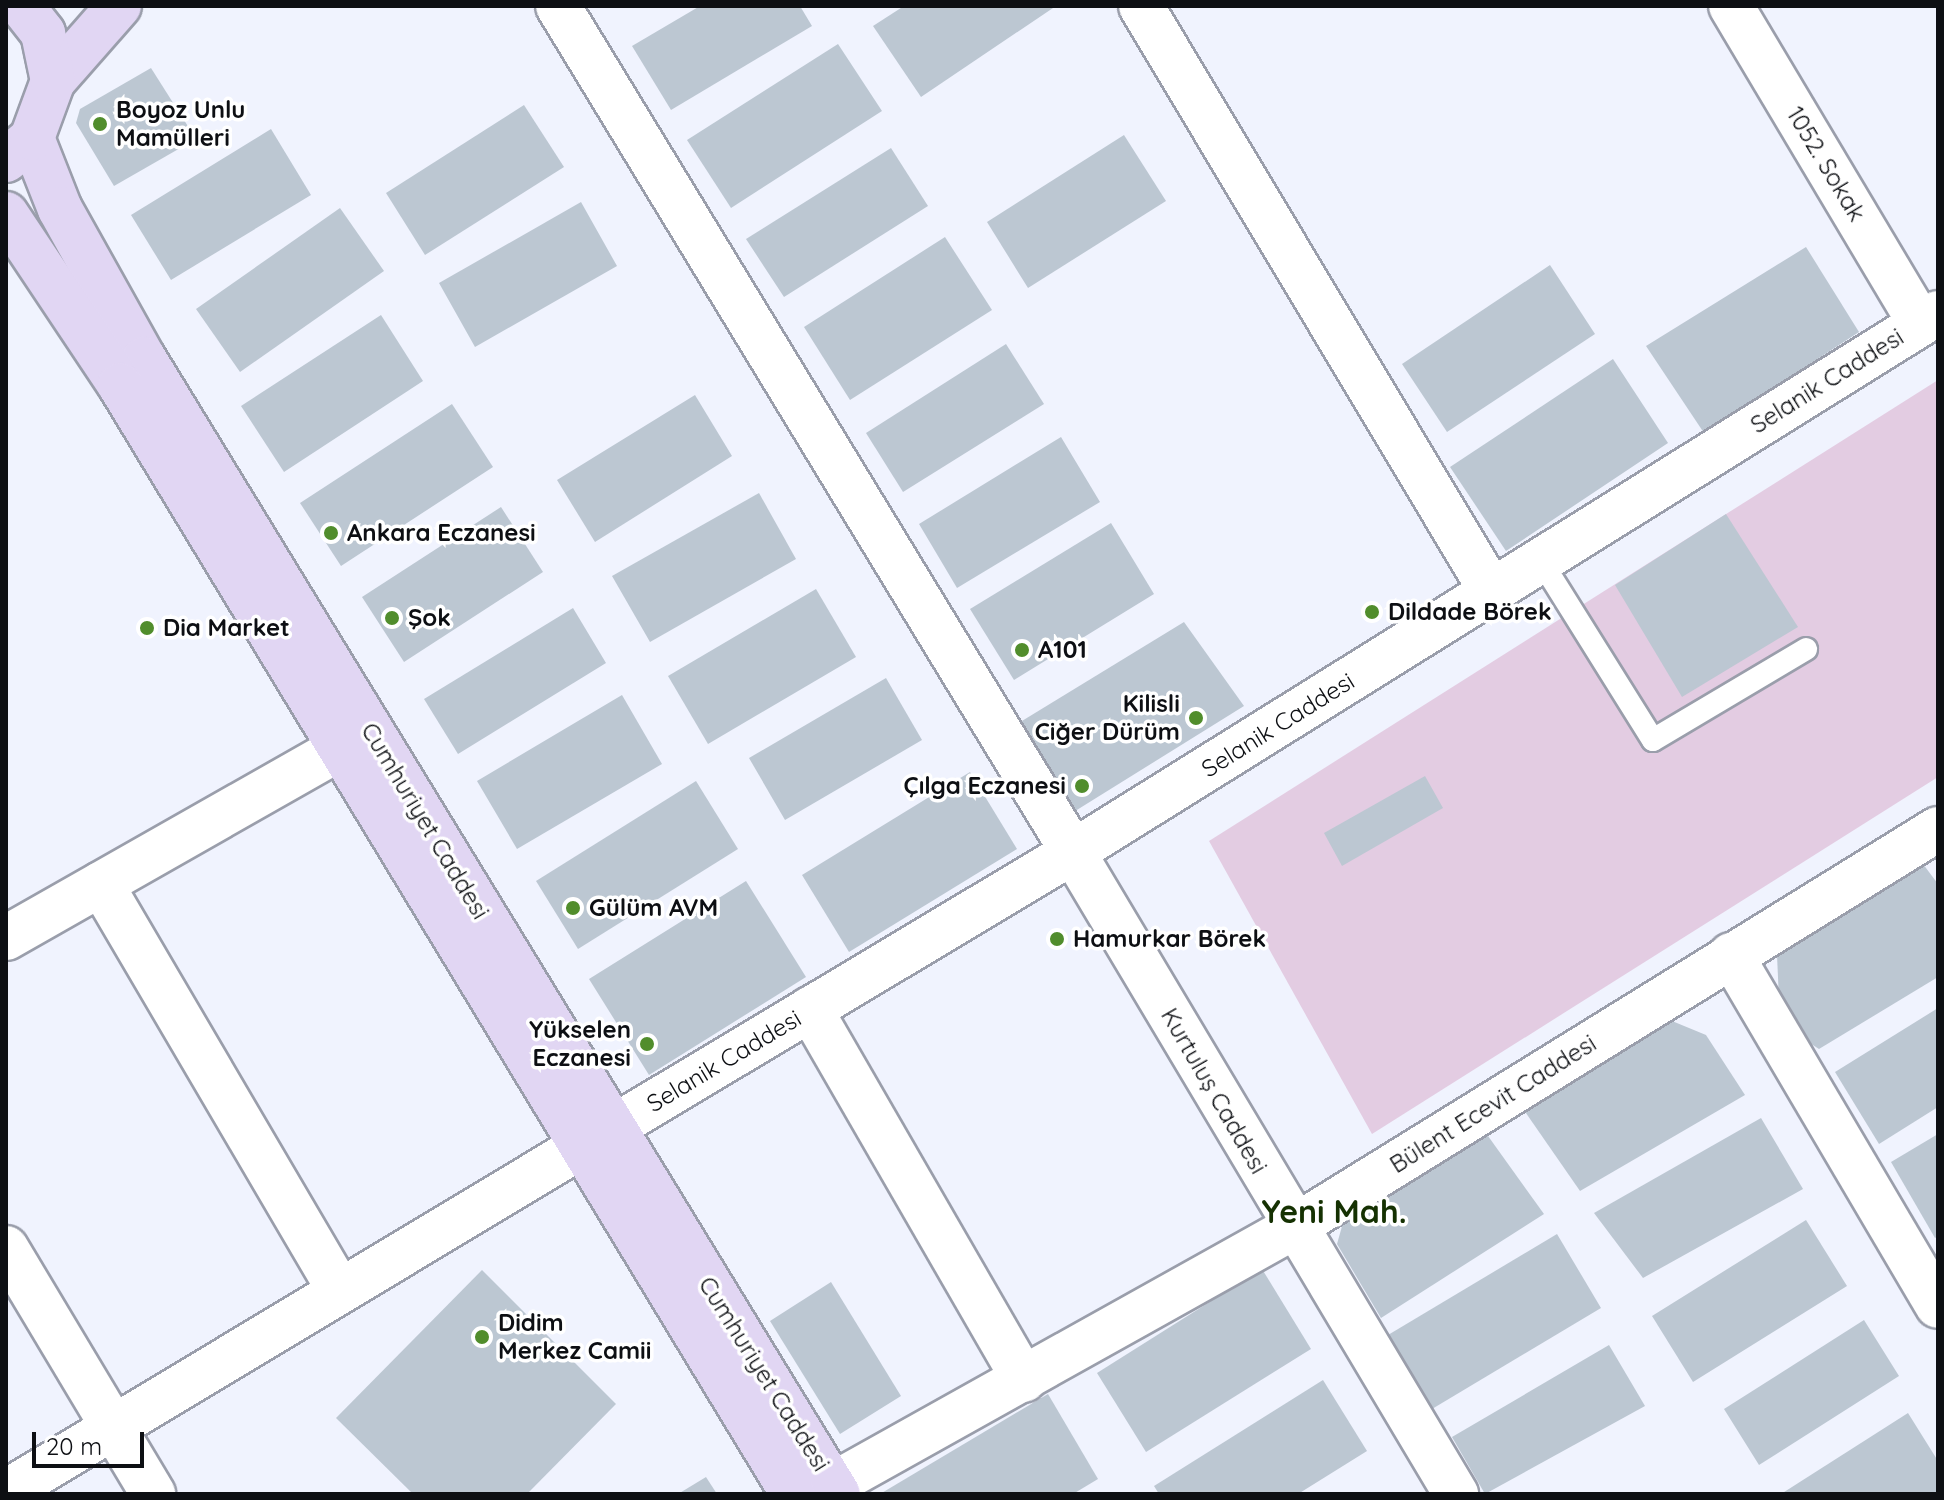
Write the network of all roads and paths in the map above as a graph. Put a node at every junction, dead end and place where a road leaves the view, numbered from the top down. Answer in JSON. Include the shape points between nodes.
{"nodes":[{"id":1,"x":22,"y":6,"type":"edge"},
{"id":2,"x":119,"y":6,"type":"edge"},
{"id":3,"x":558,"y":6,"type":"edge"},
{"id":4,"x":1141,"y":6,"type":"edge"},
{"id":5,"x":1731,"y":6,"type":"edge"},
{"id":6,"x":53,"y":81,"type":"junction"},
{"id":7,"x":19,"y":149,"type":"edge"},
{"id":8,"x":6,"y":214,"type":"edge"},
{"id":9,"x":1929,"y":318,"type":"edge"},
{"id":10,"x":1541,"y":561,"type":"junction"},
{"id":11,"x":1492,"y":592,"type":"junction"},
{"id":12,"x":1806,"y":649,"type":"dead end"},
{"id":13,"x":339,"y":749,"type":"junction"},
{"id":14,"x":1938,"y":829,"type":"edge"},
{"id":15,"x":1073,"y":852,"type":"junction"},
{"id":16,"x":101,"y":884,"type":"junction"},
{"id":17,"x":6,"y":938,"type":"edge"},
{"id":18,"x":1731,"y":955,"type":"junction"},
{"id":19,"x":810,"y":1009,"type":"junction"},
{"id":20,"x":597,"y":1137,"type":"junction"},
{"id":21,"x":1294,"y":1227,"type":"junction"},
{"id":22,"x":6,"y":1248,"type":"edge"},
{"id":23,"x":340,"y":1291,"type":"junction"},
{"id":24,"x":1938,"y":1306,"type":"edge"},
{"id":25,"x":1024,"y":1380,"type":"junction"},
{"id":26,"x":113,"y":1428,"type":"junction"},
{"id":27,"x":821,"y":1491,"type":"edge"},
{"id":28,"x":6,"y":1492,"type":"edge"},
{"id":29,"x":153,"y":1494,"type":"edge"},
{"id":30,"x":1456,"y":1494,"type":"edge"}],
"edges":[{"from":1,"to":6,"type":"main road","via":[[43,33]]},
{"from":2,"to":6,"type":"main road"},
{"from":3,"to":15,"type":"street","name":"Kurtuluş Caddesi"},
{"from":4,"to":11,"type":"street"},
{"from":5,"to":9,"type":"street","name":"1052. Sokak"},
{"from":6,"to":7,"type":"main road"},
{"from":7,"to":20,"type":"main road","name":"Cumhuriyet Caddesi","via":[[60,209]]},
{"from":8,"to":13,"type":"main road","name":"Cumhuriyet Caddesi","via":[[120,385]]},
{"from":9,"to":10,"type":"street","name":"Selanik Caddesi"},
{"from":10,"to":11,"type":"street","name":"Selanik Caddesi"},
{"from":10,"to":12,"type":"lane","via":[[1653,740]]},
{"from":11,"to":15,"type":"street","name":"Selanik Caddesi"},
{"from":13,"to":16,"type":"street"},
{"from":13,"to":20,"type":"main road","name":"Cumhuriyet Caddesi"},
{"from":14,"to":18,"type":"street","name":"Bülent Ecevit Caddesi"},
{"from":15,"to":19,"type":"street","name":"Selanik Caddesi"},
{"from":15,"to":21,"type":"street","name":"Kurtuluş Caddesi"},
{"from":16,"to":17,"type":"street"},
{"from":16,"to":23,"type":"street"},
{"from":18,"to":21,"type":"street","name":"Bülent Ecevit Caddesi"},
{"from":18,"to":24,"type":"street"},
{"from":19,"to":20,"type":"street","name":"Selanik Caddesi"},
{"from":19,"to":25,"type":"street"},
{"from":20,"to":23,"type":"street","name":"Selanik Caddesi"},
{"from":20,"to":27,"type":"main road","name":"Cumhuriyet Caddesi"},
{"from":21,"to":25,"type":"street","name":"Bülent Ecevit Caddesi"},
{"from":21,"to":30,"type":"street","name":"Kurtuluş Caddesi"},
{"from":22,"to":26,"type":"street"},
{"from":23,"to":26,"type":"street","name":"Selanik Caddesi"},
{"from":25,"to":27,"type":"street","name":"Bülent Ecevit Caddesi"},
{"from":26,"to":28,"type":"street","name":"Selanik Caddesi"},
{"from":26,"to":29,"type":"street"}]}
